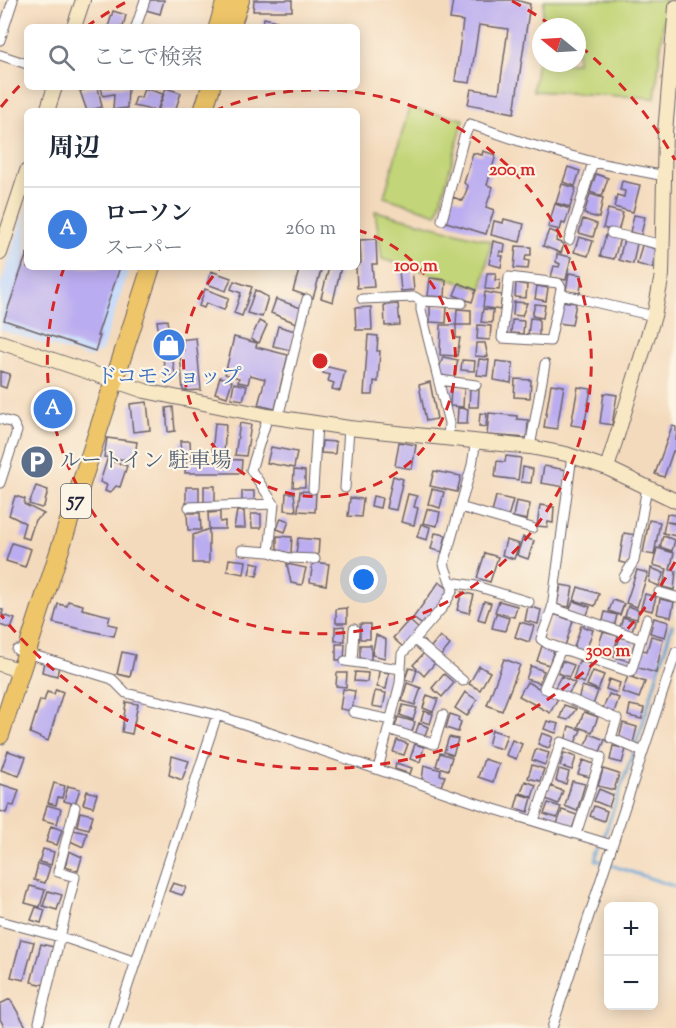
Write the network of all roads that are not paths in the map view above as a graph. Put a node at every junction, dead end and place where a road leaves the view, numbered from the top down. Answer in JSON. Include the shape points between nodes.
{"nodes":[{"id":1,"x":13,"y":0,"type":"edge"},
{"id":2,"x":83,"y":0,"type":"edge"},
{"id":3,"x":145,"y":0,"type":"edge"},
{"id":4,"x":226,"y":0,"type":"edge"},
{"id":5,"x":240,"y":0,"type":"edge"},
{"id":6,"x":676,"y":7,"type":"edge"},
{"id":7,"x":75,"y":24,"type":"edge"},
{"id":8,"x":137,"y":24,"type":"edge"},
{"id":9,"x":219,"y":24,"type":"edge"},
{"id":10,"x":232,"y":24,"type":"edge"},
{"id":11,"x":0,"y":40,"type":"edge"},
{"id":12,"x":0,"y":55,"type":"edge"},
{"id":13,"x":24,"y":63,"type":"edge"},
{"id":14,"x":54,"y":90,"type":"edge"},
{"id":15,"x":197,"y":90,"type":"edge"},
{"id":16,"x":210,"y":90,"type":"edge"},
{"id":17,"x":48,"y":108,"type":"edge"},
{"id":18,"x":192,"y":108,"type":"edge"},
{"id":19,"x":204,"y":108,"type":"edge"},
{"id":20,"x":671,"y":133,"type":"edge"},
{"id":21,"x":593,"y":162,"type":"junction"},
{"id":22,"x":24,"y":180,"type":"edge"},
{"id":23,"x":669,"y":183,"type":"edge"},
{"id":24,"x":442,"y":220,"type":"dead end"},
{"id":25,"x":612,"y":233,"type":"dead end"},
{"id":26,"x":569,"y":240,"type":"dead end"},
{"id":27,"x":663,"y":245,"type":"junction"},
{"id":28,"x":0,"y":254,"type":"edge"},
{"id":29,"x":139,"y":270,"type":"edge"},
{"id":30,"x":150,"y":270,"type":"edge"},
{"id":31,"x":560,"y":294,"type":"junction"},
{"id":32,"x":307,"y":299,"type":"dead end"},
{"id":33,"x":362,"y":299,"type":"dead end"},
{"id":34,"x":421,"y":301,"type":"junction"},
{"id":35,"x":462,"y":303,"type":"dead end"},
{"id":36,"x":654,"y":316,"type":"junction"},
{"id":37,"x":0,"y":342,"type":"edge"},
{"id":38,"x":545,"y":364,"type":"dead end"},
{"id":39,"x":109,"y":380,"type":"junction"},
{"id":40,"x":439,"y":380,"type":"junction"},
{"id":41,"x":476,"y":385,"type":"dead end"},
{"id":42,"x":273,"y":417,"type":"junction"},
{"id":43,"x":0,"y":419,"type":"edge"},
{"id":44,"x":317,"y":424,"type":"junction"},
{"id":45,"x":349,"y":428,"type":"junction"},
{"id":46,"x":448,"y":438,"type":"junction"},
{"id":47,"x":476,"y":440,"type":"junction"},
{"id":48,"x":531,"y":447,"type":"junction"},
{"id":49,"x":572,"y":455,"type":"junction"},
{"id":50,"x":607,"y":468,"type":"junction"},
{"id":51,"x":0,"y":483,"type":"edge"},
{"id":52,"x":647,"y":487,"type":"junction"},
{"id":53,"x":345,"y":488,"type":"dead end"},
{"id":54,"x":313,"y":489,"type":"dead end"},
{"id":55,"x":676,"y":501,"type":"edge"},
{"id":56,"x":274,"y":504,"type":"junction"},
{"id":57,"x":189,"y":507,"type":"dead end"},
{"id":58,"x":460,"y":507,"type":"junction"},
{"id":59,"x":532,"y":528,"type":"dead end"},
{"id":60,"x":242,"y":550,"type":"dead end"},
{"id":61,"x":269,"y":552,"type":"junction"},
{"id":62,"x":315,"y":559,"type":"dead end"},
{"id":63,"x":624,"y":577,"type":"dead end"},
{"id":64,"x":450,"y":582,"type":"junction"},
{"id":65,"x":659,"y":592,"type":"dead end"},
{"id":66,"x":676,"y":597,"type":"edge"},
{"id":67,"x":529,"y":602,"type":"dead end"},
{"id":68,"x":552,"y":608,"type":"junction"},
{"id":69,"x":647,"y":619,"type":"dead end"},
{"id":70,"x":354,"y":629,"type":"dead end"},
{"id":71,"x":641,"y":639,"type":"junction"},
{"id":72,"x":415,"y":640,"type":"junction"},
{"id":73,"x":561,"y":649,"type":"junction"},
{"id":74,"x":676,"y":652,"type":"edge"},
{"id":75,"x":15,"y":661,"type":"edge"},
{"id":76,"x":401,"y":669,"type":"junction"},
{"id":77,"x":463,"y":681,"type":"dead end"},
{"id":78,"x":0,"y":702,"type":"edge"},
{"id":79,"x":353,"y":712,"type":"dead end"},
{"id":80,"x":217,"y":715,"type":"junction"},
{"id":81,"x":443,"y":716,"type":"dead end"},
{"id":82,"x":389,"y":725,"type":"junction"},
{"id":83,"x":0,"y":735,"type":"edge"},
{"id":84,"x":611,"y":738,"type":"junction"},
{"id":85,"x":643,"y":752,"type":"junction"},
{"id":86,"x":601,"y":757,"type":"junction"},
{"id":87,"x":378,"y":769,"type":"junction"},
{"id":88,"x":75,"y":807,"type":"dead end"},
{"id":89,"x":534,"y":821,"type":"junction"},
{"id":90,"x":576,"y":834,"type":"junction"},
{"id":91,"x":612,"y":845,"type":"junction"},
{"id":92,"x":0,"y":921,"type":"edge"},
{"id":93,"x":58,"y":936,"type":"junction"},
{"id":94,"x":136,"y":962,"type":"junction"},
{"id":95,"x":39,"y":1022,"type":"dead end"},
{"id":96,"x":114,"y":1028,"type":"edge"},
{"id":97,"x":552,"y":1028,"type":"edge"}],
"edges":[{"from":1,"to":11,"type":"street"},
{"from":2,"to":7,"type":"street"},
{"from":3,"to":8,"type":"street"},
{"from":4,"to":9,"type":"highway"},
{"from":5,"to":10,"type":"highway"},
{"from":6,"to":20,"type":"street"},
{"from":12,"to":13,"type":"street"},
{"from":14,"to":17,"type":"street"},
{"from":15,"to":18,"type":"highway"},
{"from":16,"to":19,"type":"highway"},
{"from":20,"to":23,"type":"street"},
{"from":21,"to":23,"type":"street"},
{"from":21,"to":24,"type":"street","via":[[470,124]]},
{"from":21,"to":26,"type":"street"},
{"from":22,"to":28,"type":"street"},
{"from":23,"to":27,"type":"street"},
{"from":25,"to":27,"type":"street"},
{"from":27,"to":36,"type":"street"},
{"from":29,"to":39,"type":"highway","number":"57"},
{"from":30,"to":39,"type":"highway","number":"57"},
{"from":31,"to":31,"type":"street","via":[[558,283],[509,278],[502,338],[550,341]]},
{"from":31,"to":36,"type":"street"},
{"from":32,"to":42,"type":"street"},
{"from":33,"to":34,"type":"street","via":[[415,297]]},
{"from":34,"to":35,"type":"street"},
{"from":34,"to":40,"type":"street"},
{"from":36,"to":50,"type":"street"},
{"from":37,"to":39,"type":"street"},
{"from":38,"to":48,"type":"street"},
{"from":39,"to":42,"type":"street"},
{"from":39,"to":75,"type":"highway","number":"57"},
{"from":40,"to":41,"type":"street"},
{"from":40,"to":46,"type":"street"},
{"from":42,"to":44,"type":"street"},
{"from":42,"to":56,"type":"street","via":[[251,470]]},
{"from":43,"to":51,"type":"street","via":[[13,423],[17,431]]},
{"from":44,"to":45,"type":"street"},
{"from":44,"to":54,"type":"street"},
{"from":45,"to":46,"type":"street"},
{"from":45,"to":53,"type":"street"},
{"from":46,"to":47,"type":"street"},
{"from":47,"to":48,"type":"street"},
{"from":47,"to":58,"type":"street"},
{"from":48,"to":49,"type":"street"},
{"from":49,"to":50,"type":"street"},
{"from":49,"to":68,"type":"street"},
{"from":50,"to":52,"type":"street"},
{"from":52,"to":55,"type":"street"},
{"from":52,"to":63,"type":"street","via":[[634,561]]},
{"from":56,"to":57,"type":"street"},
{"from":56,"to":61,"type":"street"},
{"from":58,"to":59,"type":"street"},
{"from":58,"to":64,"type":"street","via":[[444,564]]},
{"from":60,"to":61,"type":"street"},
{"from":61,"to":62,"type":"street"},
{"from":64,"to":67,"type":"street"},
{"from":64,"to":72,"type":"street","via":[[453,590],[443,607]]},
{"from":65,"to":66,"type":"street"},
{"from":68,"to":71,"type":"street"},
{"from":68,"to":73,"type":"street","via":[[541,639]]},
{"from":69,"to":71,"type":"street"},
{"from":70,"to":76,"type":"street","via":[[349,662]]},
{"from":71,"to":73,"type":"street","via":[[631,672]]},
{"from":72,"to":76,"type":"street","via":[[402,654]]},
{"from":72,"to":77,"type":"street"},
{"from":73,"to":84,"type":"street","via":[[544,688],[617,719]]},
{"from":74,"to":85,"type":"street"},
{"from":75,"to":78,"type":"highway","number":"57"},
{"from":75,"to":80,"type":"street","via":[[112,679],[126,693]]},
{"from":75,"to":83,"type":"highway","number":"57"},
{"from":76,"to":82,"type":"street"},
{"from":79,"to":82,"type":"street"},
{"from":80,"to":87,"type":"street"},
{"from":80,"to":94,"type":"street"},
{"from":81,"to":82,"type":"street","via":[[434,744]]},
{"from":82,"to":87,"type":"street"},
{"from":84,"to":85,"type":"street"},
{"from":84,"to":86,"type":"street"},
{"from":85,"to":91,"type":"street"},
{"from":86,"to":89,"type":"street","via":[[561,742]]},
{"from":86,"to":90,"type":"street"},
{"from":87,"to":89,"type":"street"},
{"from":88,"to":93,"type":"street","via":[[58,872],[75,877]]},
{"from":89,"to":90,"type":"street"},
{"from":90,"to":91,"type":"street"},
{"from":91,"to":97,"type":"street"},
{"from":92,"to":93,"type":"street"},
{"from":93,"to":94,"type":"street"},
{"from":93,"to":95,"type":"street","via":[[59,950]]},
{"from":94,"to":96,"type":"street"}]}
